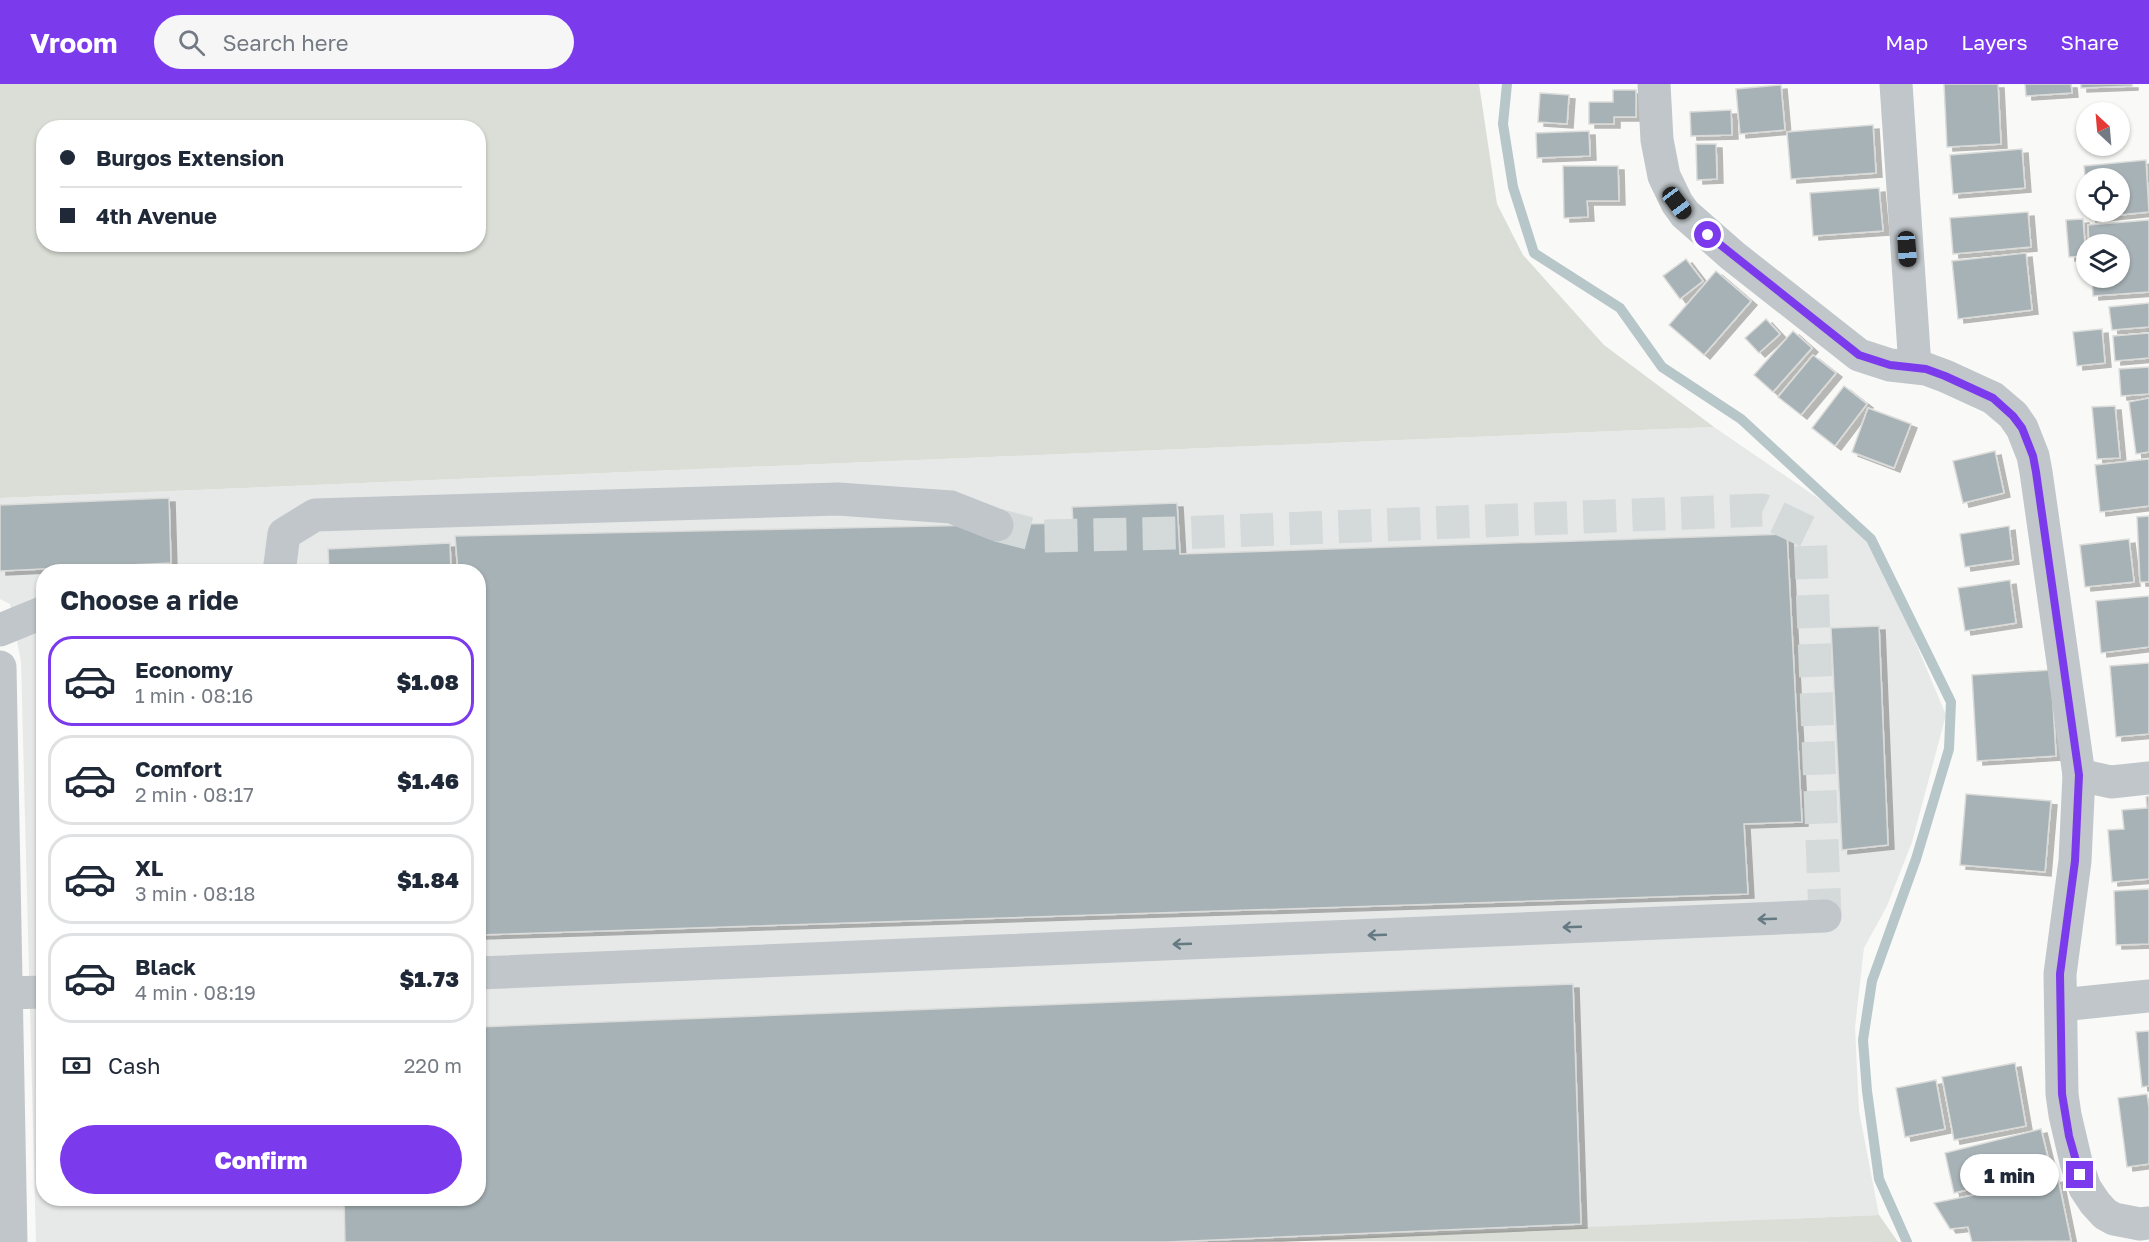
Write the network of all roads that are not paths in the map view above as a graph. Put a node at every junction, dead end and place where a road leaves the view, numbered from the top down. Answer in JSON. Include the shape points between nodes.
{"nodes":[{"id":1,"x":1654,"y":84,"type":"edge"},
{"id":2,"x":1896,"y":84,"type":"edge"},
{"id":3,"x":1915,"y":368,"type":"junction"},
{"id":4,"x":997,"y":525,"type":"tunnel mouth"},
{"id":5,"x":280,"y":564,"type":"edge"},
{"id":6,"x":36,"y":615,"type":"edge"},
{"id":7,"x":0,"y":630,"type":"edge"},
{"id":8,"x":0,"y":667,"type":"edge"},
{"id":9,"x":2079,"y":775,"type":"junction"},
{"id":10,"x":1,"y":778,"type":"edge"},
{"id":11,"x":2149,"y":778,"type":"edge"},
{"id":12,"x":1825,"y":916,"type":"dead end"},
{"id":13,"x":486,"y":973,"type":"edge"},
{"id":14,"x":36,"y":992,"type":"edge"},
{"id":15,"x":6,"y":993,"type":"junction"},
{"id":16,"x":2149,"y":996,"type":"edge"},
{"id":17,"x":2061,"y":1005,"type":"junction"},
{"id":18,"x":2149,"y":1223,"type":"edge"},
{"id":19,"x":11,"y":1242,"type":"edge"}],
"edges":[{"from":1,"to":3,"type":"street","via":[[1657,140],[1664,176],[1686,214],[1859,355]]},
{"from":2,"to":3,"type":"street"},
{"from":3,"to":9,"type":"street","via":[[1945,376],[1993,398],[2022,428],[2036,472]]},
{"from":4,"to":5,"type":"street","via":[[951,507],[838,499],[315,515],[284,534]]},
{"from":6,"to":7,"type":"street"},
{"from":8,"to":10,"type":"street"},
{"from":9,"to":11,"type":"street","via":[[2111,782]]},
{"from":9,"to":17,"type":"street","via":[[2075,861],[2060,974]]},
{"from":10,"to":15,"type":"street"},
{"from":12,"to":13,"type":"street","one_way":true},
{"from":14,"to":15,"type":"street"},
{"from":15,"to":19,"type":"street"},
{"from":16,"to":17,"type":"street"},
{"from":17,"to":18,"type":"street","via":[[2062,1094],[2069,1136],[2085,1188],[2105,1214],[2126,1222]]}]}
